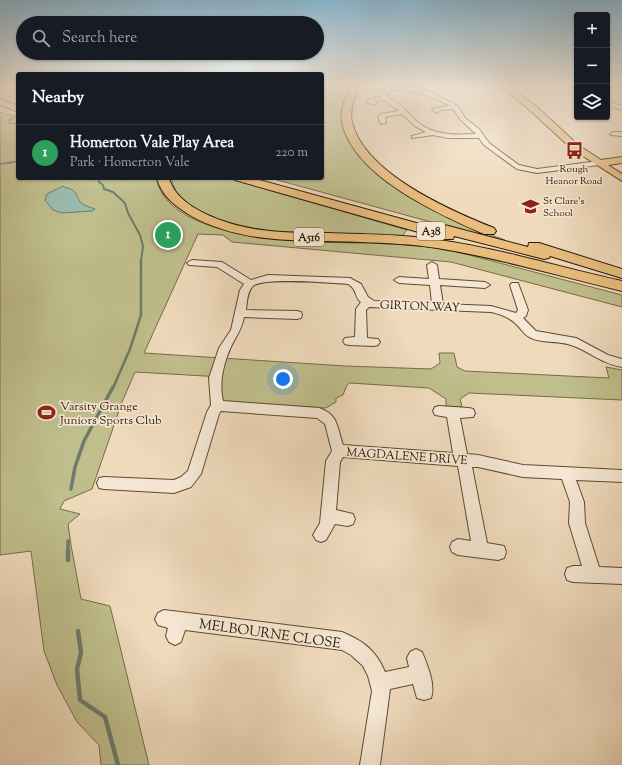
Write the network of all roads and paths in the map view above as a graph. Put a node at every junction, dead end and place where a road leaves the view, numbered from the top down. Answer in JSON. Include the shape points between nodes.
{"nodes":[{"id":1,"x":349,"y":122,"type":"edge"},
{"id":2,"x":414,"y":122,"type":"edge"},
{"id":3,"x":467,"y":122,"type":"edge"},
{"id":4,"x":547,"y":122,"type":"edge"},
{"id":5,"x":433,"y":133,"type":"junction"},
{"id":6,"x":613,"y":134,"type":"dead end"},
{"id":7,"x":622,"y":134,"type":"edge"},
{"id":8,"x":481,"y":136,"type":"junction"},
{"id":9,"x":414,"y":137,"type":"dead end"},
{"id":10,"x":622,"y":160,"type":"edge"},
{"id":11,"x":599,"y":163,"type":"junction"},
{"id":12,"x":622,"y":178,"type":"edge"},
{"id":13,"x":163,"y":180,"type":"edge"},
{"id":14,"x":246,"y":180,"type":"edge"},
{"id":15,"x":268,"y":180,"type":"edge"},
{"id":16,"x":192,"y":263,"type":"dead end"},
{"id":17,"x":432,"y":265,"type":"dead end"},
{"id":18,"x":622,"y":274,"type":"edge"},
{"id":19,"x":399,"y":280,"type":"dead end"},
{"id":20,"x":434,"y":282,"type":"junction"},
{"id":21,"x":250,"y":283,"type":"junction"},
{"id":22,"x":485,"y":285,"type":"dead end"},
{"id":23,"x":515,"y":285,"type":"dead end"},
{"id":24,"x":622,"y":286,"type":"edge"},
{"id":25,"x":367,"y":303,"type":"junction"},
{"id":26,"x":438,"y":307,"type":"junction"},
{"id":27,"x":240,"y":314,"type":"junction"},
{"id":28,"x":297,"y":316,"type":"dead end"},
{"id":29,"x":515,"y":318,"type":"junction"},
{"id":30,"x":349,"y":341,"type":"dead end"},
{"id":31,"x":361,"y":341,"type":"junction"},
{"id":32,"x":374,"y":342,"type":"dead end"},
{"id":33,"x":622,"y":363,"type":"edge"},
{"id":34,"x":218,"y":406,"type":"junction"},
{"id":35,"x":439,"y":411,"type":"dead end"},
{"id":36,"x":453,"y":412,"type":"junction"},
{"id":37,"x":469,"y":413,"type":"dead end"},
{"id":38,"x":339,"y":451,"type":"junction"},
{"id":39,"x":463,"y":460,"type":"junction"},
{"id":40,"x":567,"y":473,"type":"junction"},
{"id":41,"x":622,"y":476,"type":"edge"},
{"id":42,"x":104,"y":483,"type":"dead end"},
{"id":43,"x":328,"y":516,"type":"junction"},
{"id":44,"x":348,"y":519,"type":"dead end"},
{"id":45,"x":321,"y":535,"type":"dead end"},
{"id":46,"x":458,"y":547,"type":"dead end"},
{"id":47,"x":480,"y":550,"type":"junction"},
{"id":48,"x":498,"y":552,"type":"dead end"},
{"id":49,"x":573,"y":574,"type":"dead end"},
{"id":50,"x":593,"y":575,"type":"junction"},
{"id":51,"x":622,"y":576,"type":"edge"},
{"id":52,"x":173,"y":626,"type":"dead end"},
{"id":53,"x":420,"y":674,"type":"dead end"},
{"id":54,"x":380,"y":682,"type":"junction"},
{"id":55,"x":370,"y":765,"type":"edge"}],
"edges":[{"from":1,"to":18,"type":"highway","via":[[350,131],[361,151],[392,180],[443,211],[493,233]]},
{"from":2,"to":5,"type":"street"},
{"from":3,"to":8,"type":"street"},
{"from":4,"to":11,"type":"main road","via":[[568,142]]},
{"from":5,"to":8,"type":"street","via":[[448,137]]},
{"from":5,"to":9,"type":"street"},
{"from":6,"to":7,"type":"street"},
{"from":8,"to":11,"type":"street","via":[[486,144],[522,169],[537,171]]},
{"from":10,"to":11,"type":"main road"},
{"from":11,"to":12,"type":"main road"},
{"from":13,"to":24,"type":"highway","number":"A516","via":[[171,195],[188,209],[207,219],[235,228],[264,234],[434,244]]},
{"from":14,"to":24,"type":"highway","number":"A38"},
{"from":15,"to":18,"type":"highway","number":"A38"},
{"from":16,"to":21,"type":"street","via":[[219,264]]},
{"from":17,"to":20,"type":"street"},
{"from":19,"to":20,"type":"street"},
{"from":20,"to":22,"type":"street"},
{"from":20,"to":26,"type":"street"},
{"from":21,"to":25,"type":"street","name":"GIRTON WAY","via":[[268,278],[350,281],[360,287],[363,299]]},
{"from":21,"to":27,"type":"street","via":[[245,290]]},
{"from":23,"to":29,"type":"street","via":[[523,310],[522,314]]},
{"from":25,"to":26,"type":"street","name":"GIRTON WAY"},
{"from":25,"to":31,"type":"street","via":[[361,309]]},
{"from":26,"to":29,"type":"street","name":"GIRTON WAY","via":[[492,309],[505,311]]},
{"from":27,"to":28,"type":"street"},
{"from":27,"to":34,"type":"street","via":[[236,330],[225,348],[215,378]]},
{"from":29,"to":33,"type":"street","name":"GIRTON WAY","via":[[528,332],[536,336],[577,343],[616,363]]},
{"from":30,"to":31,"type":"street"},
{"from":31,"to":32,"type":"street"},
{"from":34,"to":38,"type":"street","name":"MAGDALENE DRIVE","via":[[325,415],[332,423],[335,445]]},
{"from":34,"to":42,"type":"street","via":[[213,412],[194,474],[186,482],[174,487]]},
{"from":35,"to":36,"type":"street"},
{"from":36,"to":37,"type":"street"},
{"from":36,"to":39,"type":"street"},
{"from":38,"to":39,"type":"street","name":"MAGDALENE DRIVE"},
{"from":38,"to":43,"type":"street","via":[[333,461]]},
{"from":39,"to":40,"type":"street","name":"MAGDALENE DRIVE","via":[[523,471]]},
{"from":39,"to":47,"type":"street"},
{"from":40,"to":41,"type":"street","name":"MAGDALENE DRIVE"},
{"from":40,"to":50,"type":"street","via":[[577,502],[577,523]]},
{"from":43,"to":44,"type":"street"},
{"from":43,"to":45,"type":"street"},
{"from":46,"to":47,"type":"street"},
{"from":47,"to":48,"type":"street"},
{"from":49,"to":50,"type":"street"},
{"from":50,"to":51,"type":"street"},
{"from":52,"to":54,"type":"street","name":"MELBOURNE CLOSE","via":[[342,642],[352,645],[370,660]]},
{"from":53,"to":54,"type":"street"},
{"from":54,"to":55,"type":"street","name":"MELBOURNE CLOSE","via":[[381,691]]}]}
